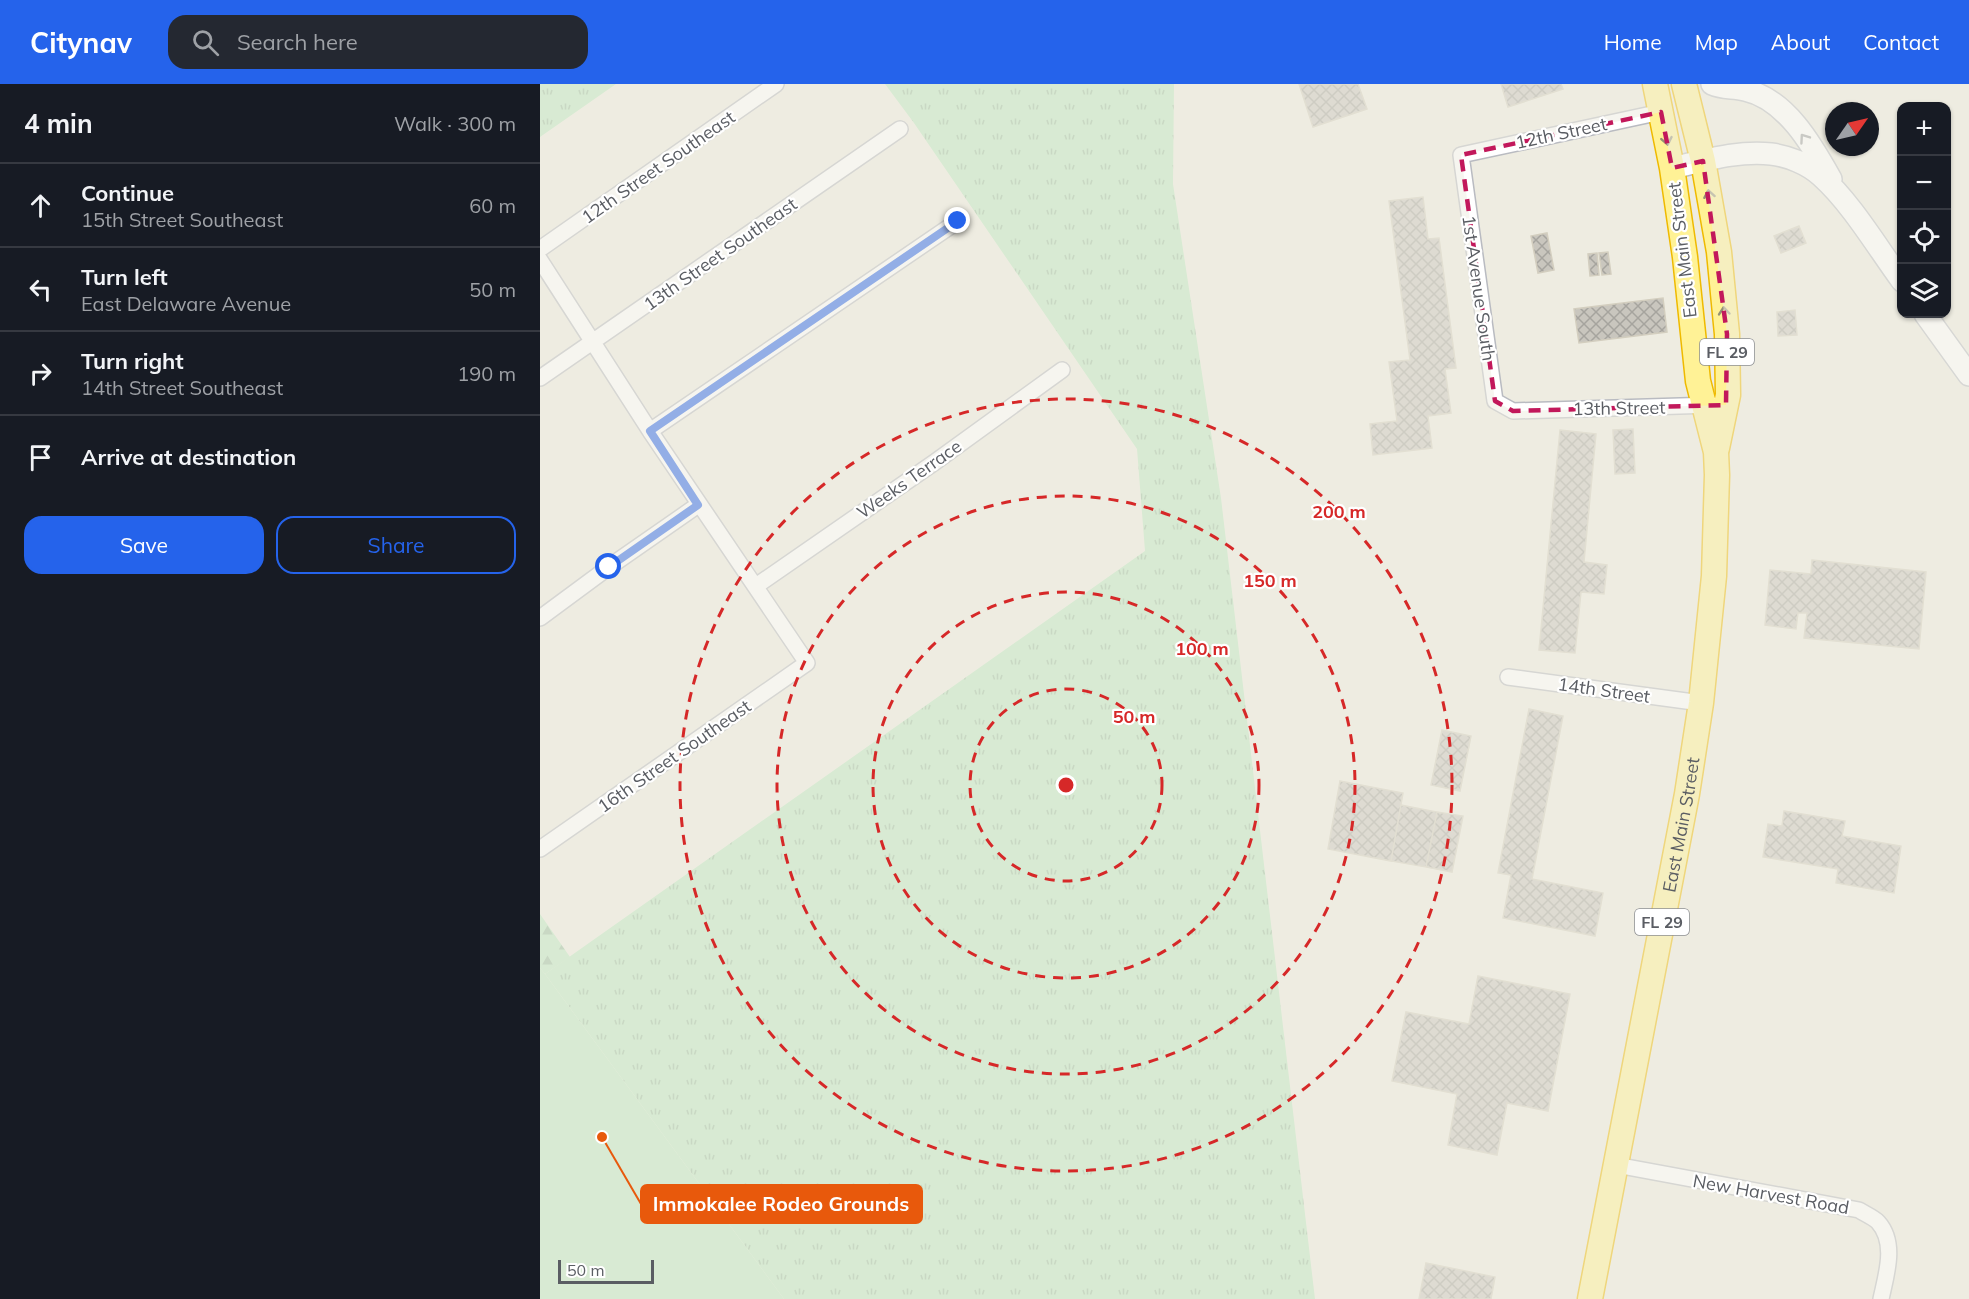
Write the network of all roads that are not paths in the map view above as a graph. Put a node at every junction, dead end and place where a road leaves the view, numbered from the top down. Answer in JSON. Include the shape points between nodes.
{"nodes":[{"id":1,"x":776,"y":84,"type":"edge"},
{"id":2,"x":1654,"y":84,"type":"edge"},
{"id":3,"x":1684,"y":84,"type":"edge"},
{"id":4,"x":1712,"y":84,"type":"edge"},
{"id":5,"x":1661,"y":112,"type":"junction"},
{"id":6,"x":900,"y":129,"type":"dead end"},
{"id":7,"x":1461,"y":154,"type":"joint"},
{"id":8,"x":1703,"y":161,"type":"junction"},
{"id":9,"x":1672,"y":168,"type":"junction"},
{"id":10,"x":1846,"y":205,"type":"junction"},
{"id":11,"x":958,"y":221,"type":"dead end"},
{"id":12,"x":540,"y":249,"type":"edge"},
{"id":13,"x":540,"y":260,"type":"edge"},
{"id":14,"x":1897,"y":274,"type":"edge"},
{"id":15,"x":1928,"y":318,"type":"edge"},
{"id":16,"x":592,"y":342,"type":"junction"},
{"id":17,"x":1062,"y":370,"type":"dead end"},
{"id":18,"x":1969,"y":375,"type":"edge"},
{"id":19,"x":540,"y":378,"type":"edge"},
{"id":20,"x":1715,"y":405,"type":"junction"},
{"id":21,"x":1513,"y":411,"type":"joint"},
{"id":22,"x":650,"y":431,"type":"junction"},
{"id":23,"x":698,"y":505,"type":"junction"},
{"id":24,"x":756,"y":586,"type":"junction"},
{"id":25,"x":540,"y":618,"type":"edge"},
{"id":26,"x":1508,"y":677,"type":"dead end"},
{"id":27,"x":1701,"y":703,"type":"junction"},
{"id":28,"x":540,"y":849,"type":"edge"},
{"id":29,"x":1616,"y":1165,"type":"junction"},
{"id":30,"x":1590,"y":1299,"type":"edge"},
{"id":31,"x":1881,"y":1299,"type":"edge"}],
"edges":[{"from":1,"to":12,"type":"street","name":"12th Street Southeast"},
{"from":2,"to":5,"type":"highway","name":"East Main Street","number":"FL 29"},
{"from":3,"to":8,"type":"highway","name":"East Main Street","number":"FL 29"},
{"from":10,"to":4,"type":"main road","one_way":true,"via":[[1827,172],[1775,104],[1745,90]]},
{"from":5,"to":7,"type":"street","name":"12th Street"},
{"from":5,"to":9,"type":"highway","name":"East Main Street","number":"FL 29","one_way":true},
{"from":6,"to":16,"type":"street","name":"13th Street Southeast"},
{"from":7,"to":21,"type":"street","name":"1st Avenue South","via":[[1495,401]]},
{"from":8,"to":9,"type":"main road"},
{"from":8,"to":10,"type":"main road","via":[[1746,154],[1791,159],[1821,175]]},
{"from":20,"to":8,"type":"highway","name":"East Main Street","number":"FL 29","one_way":true,"via":[[1728,380],[1727,334],[1719,252]]},
{"from":9,"to":20,"type":"highway","name":"East Main Street","number":"FL 29","via":[[1692,336]]},
{"from":10,"to":14,"type":"main road"},
{"from":11,"to":22,"type":"street"},
{"from":13,"to":16,"type":"street"},
{"from":15,"to":18,"type":"main road"},
{"from":16,"to":19,"type":"street","name":"13th Street Southeast"},
{"from":16,"to":22,"type":"street"},
{"from":17,"to":24,"type":"street","name":"Weeks Terrace"},
{"from":20,"to":21,"type":"street","name":"13th Street"},
{"from":20,"to":27,"type":"highway","name":"East Main Street","number":"FL 29","via":[[1714,576]]},
{"from":22,"to":23,"type":"street"},
{"from":23,"to":24,"type":"street"},
{"from":23,"to":25,"type":"street"},
{"from":24,"to":28,"type":"street","name":"16th Street Southeast","via":[[807,663]]},
{"from":26,"to":27,"type":"street","name":"14th Street"},
{"from":27,"to":29,"type":"highway","name":"East Main Street","number":"FL 29"},
{"from":29,"to":30,"type":"highway","name":"East Main Street","number":"FL 29"},
{"from":29,"to":31,"type":"street","name":"New Harvest Road","via":[[1859,1210],[1877,1220],[1886,1232],[1889,1257]]}]}
